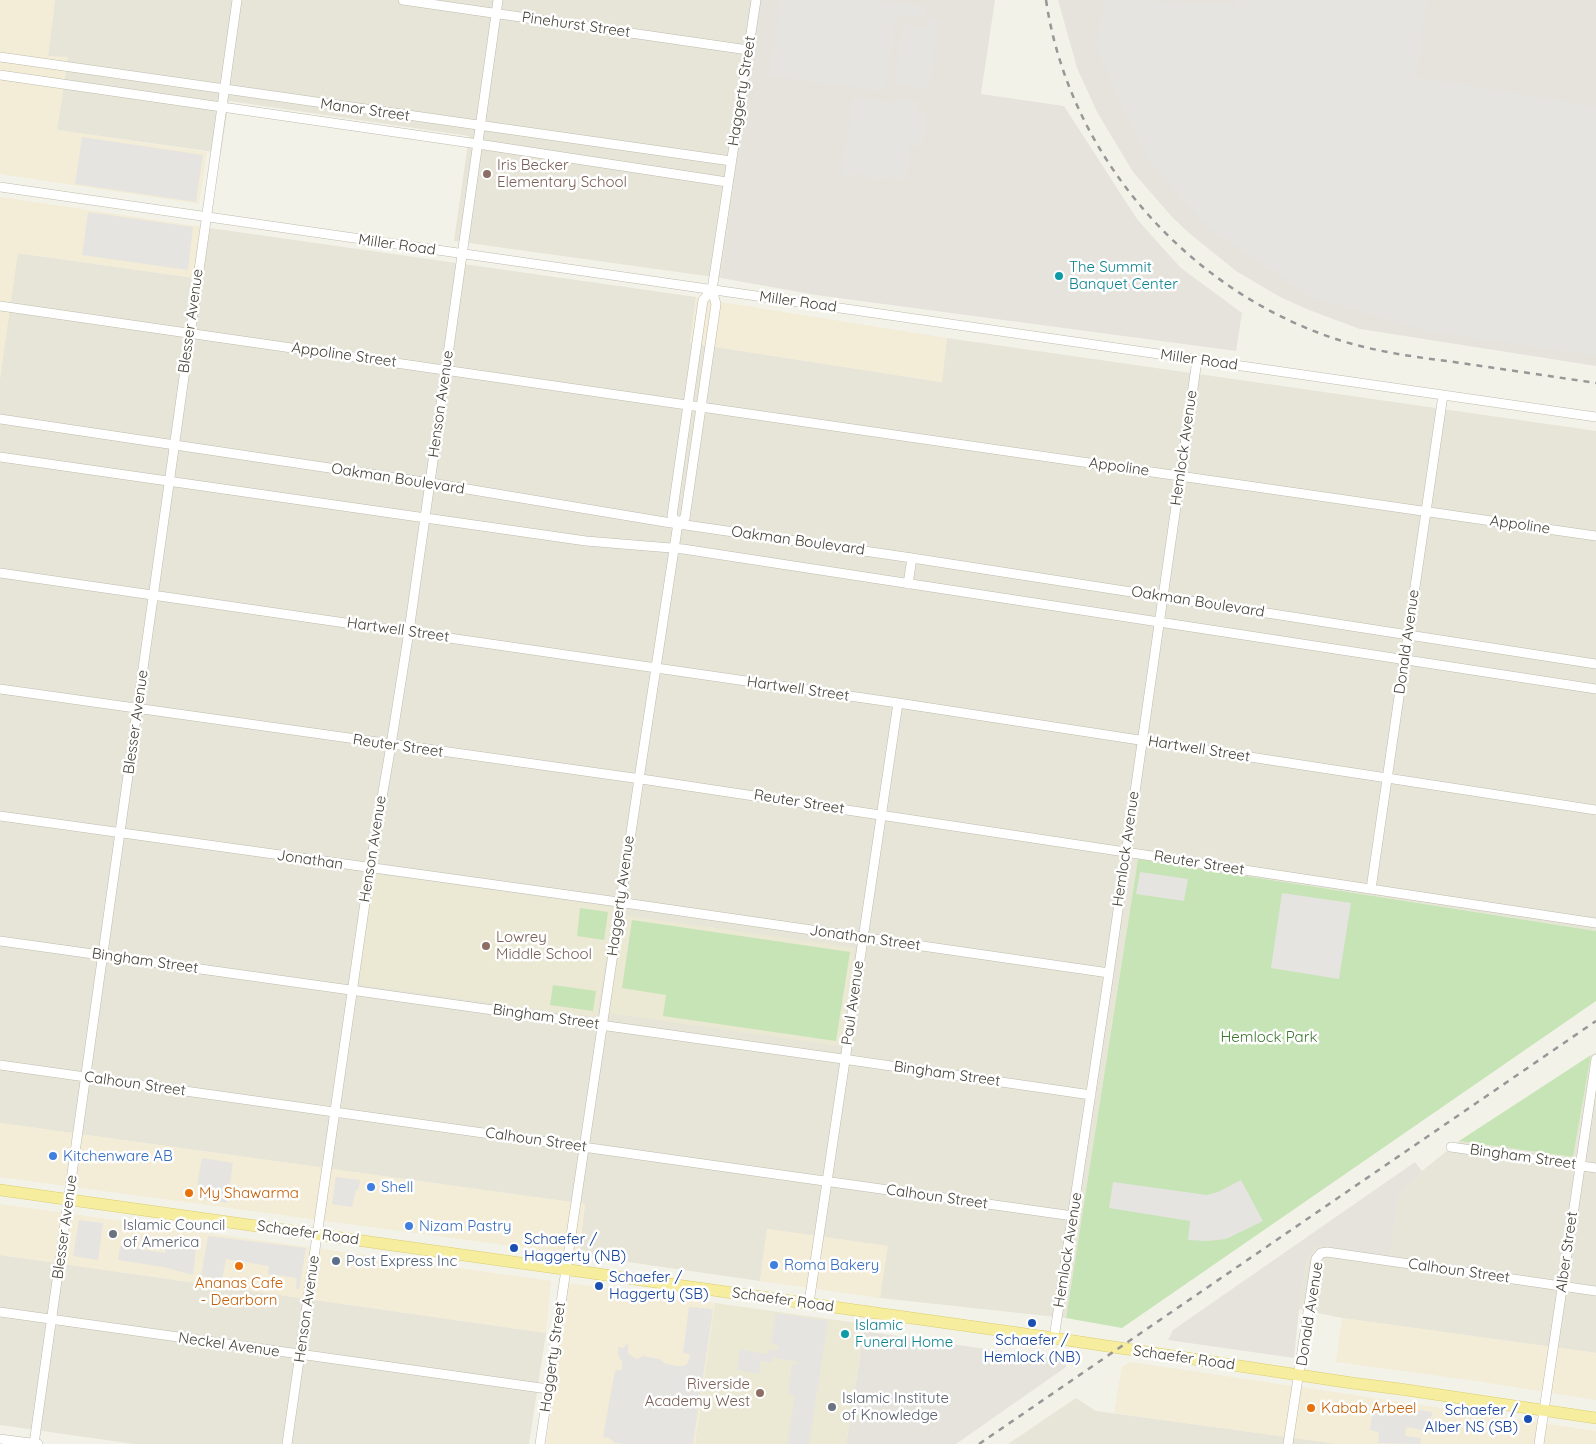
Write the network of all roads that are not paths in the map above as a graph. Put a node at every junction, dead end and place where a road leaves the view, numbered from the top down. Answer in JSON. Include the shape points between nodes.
{"nodes":[{"id":1,"x":237,"y":0,"type":"edge"},
{"id":2,"x":403,"y":0,"type":"edge"},
{"id":3,"x":498,"y":0,"type":"edge"},
{"id":4,"x":756,"y":0,"type":"edge"},
{"id":5,"x":496,"y":13,"type":"junction"},
{"id":6,"x":748,"y":50,"type":"junction"},
{"id":7,"x":0,"y":57,"type":"edge"},
{"id":8,"x":0,"y":75,"type":"edge"},
{"id":9,"x":224,"y":90,"type":"junction"},
{"id":10,"x":222,"y":107,"type":"junction"},
{"id":11,"x":480,"y":127,"type":"junction"},
{"id":12,"x":478,"y":144,"type":"junction"},
{"id":13,"x":731,"y":162,"type":"junction"},
{"id":14,"x":727,"y":182,"type":"junction"},
{"id":15,"x":0,"y":187,"type":"edge"},
{"id":16,"x":206,"y":217,"type":"junction"},
{"id":17,"x":462,"y":254,"type":"junction"},
{"id":18,"x":712,"y":290,"type":"junction"},
{"id":19,"x":0,"y":306,"type":"edge"},
{"id":20,"x":190,"y":333,"type":"junction"},
{"id":21,"x":697,"y":341,"type":"junction"},
{"id":22,"x":711,"y":344,"type":"junction"},
{"id":23,"x":1197,"y":360,"type":"junction"},
{"id":24,"x":446,"y":370,"type":"junction"},
{"id":25,"x":1443,"y":395,"type":"junction"},
{"id":26,"x":687,"y":405,"type":"junction"},
{"id":27,"x":701,"y":407,"type":"junction"},
{"id":28,"x":1596,"y":417,"type":"edge"},
{"id":29,"x":0,"y":419,"type":"edge"},
{"id":30,"x":174,"y":445,"type":"junction"},
{"id":31,"x":0,"y":457,"type":"edge"},
{"id":32,"x":680,"y":460,"type":"junction"},
{"id":33,"x":693,"y":462,"type":"junction"},
{"id":34,"x":1180,"y":476,"type":"junction"},
{"id":35,"x":169,"y":482,"type":"junction"},
{"id":36,"x":430,"y":483,"type":"junction"},
{"id":37,"x":1426,"y":512,"type":"junction"},
{"id":38,"x":425,"y":518,"type":"junction"},
{"id":39,"x":678,"y":524,"type":"junction"},
{"id":40,"x":1596,"y":536,"type":"edge"},
{"id":41,"x":674,"y":549,"type":"junction"},
{"id":42,"x":912,"y":558,"type":"junction"},
{"id":43,"x":0,"y":573,"type":"edge"},
{"id":44,"x":908,"y":584,"type":"junction"},
{"id":45,"x":154,"y":595,"type":"junction"},
{"id":46,"x":1162,"y":597,"type":"junction"},
{"id":47,"x":1159,"y":621,"type":"junction"},
{"id":48,"x":409,"y":631,"type":"junction"},
{"id":49,"x":1408,"y":635,"type":"junction"},
{"id":50,"x":1404,"y":659,"type":"junction"},
{"id":51,"x":1596,"y":664,"type":"edge"},
{"id":52,"x":656,"y":668,"type":"junction"},
{"id":53,"x":0,"y":689,"type":"edge"},
{"id":54,"x":1596,"y":689,"type":"edge"},
{"id":55,"x":898,"y":703,"type":"junction"},
{"id":56,"x":138,"y":709,"type":"junction"},
{"id":57,"x":1142,"y":740,"type":"junction"},
{"id":58,"x":391,"y":745,"type":"junction"},
{"id":59,"x":1387,"y":778,"type":"junction"},
{"id":60,"x":639,"y":779,"type":"junction"},
{"id":61,"x":1596,"y":810,"type":"edge"},
{"id":62,"x":882,"y":815,"type":"junction"},
{"id":63,"x":0,"y":816,"type":"edge"},
{"id":64,"x":120,"y":834,"type":"junction"},
{"id":65,"x":1126,"y":851,"type":"junction"},
{"id":66,"x":370,"y":868,"type":"junction"},
{"id":67,"x":1371,"y":889,"type":"junction"},
{"id":68,"x":621,"y":902,"type":"junction"},
{"id":69,"x":1596,"y":923,"type":"edge"},
{"id":70,"x":863,"y":938,"type":"junction"},
{"id":71,"x":0,"y":941,"type":"edge"},
{"id":72,"x":103,"y":955,"type":"junction"},
{"id":73,"x":1109,"y":973,"type":"junction"},
{"id":74,"x":352,"y":990,"type":"junction"},
{"id":75,"x":602,"y":1025,"type":"junction"},
{"id":76,"x":845,"y":1059,"type":"junction"},
{"id":77,"x":1596,"y":1059,"type":"edge"},
{"id":78,"x":0,"y":1065,"type":"edge"},
{"id":79,"x":86,"y":1077,"type":"junction"},
{"id":80,"x":1091,"y":1095,"type":"junction"},
{"id":81,"x":335,"y":1112,"type":"junction"},
{"id":82,"x":584,"y":1147,"type":"junction"},
{"id":83,"x":1451,"y":1147,"type":"dead end"},
{"id":84,"x":1580,"y":1166,"type":"junction"},
{"id":85,"x":1596,"y":1168,"type":"edge"},
{"id":86,"x":827,"y":1181,"type":"junction"},
{"id":87,"x":0,"y":1190,"type":"edge"},
{"id":88,"x":69,"y":1200,"type":"junction"},
{"id":89,"x":1073,"y":1216,"type":"junction"},
{"id":90,"x":318,"y":1235,"type":"junction"},
{"id":91,"x":1321,"y":1253,"type":"joint"},
{"id":92,"x":566,"y":1270,"type":"junction"},
{"id":93,"x":1562,"y":1286,"type":"junction"},
{"id":94,"x":1596,"y":1291,"type":"edge"},
{"id":95,"x":808,"y":1303,"type":"junction"},
{"id":96,"x":0,"y":1312,"type":"edge"},
{"id":97,"x":52,"y":1320,"type":"junction"},
{"id":98,"x":1054,"y":1338,"type":"junction"},
{"id":99,"x":300,"y":1355,"type":"junction"},
{"id":100,"x":1299,"y":1375,"type":"junction"},
{"id":101,"x":548,"y":1389,"type":"junction"},
{"id":102,"x":1544,"y":1410,"type":"junction"},
{"id":103,"x":1596,"y":1418,"type":"edge"},
{"id":104,"x":0,"y":1439,"type":"edge"},
{"id":105,"x":36,"y":1444,"type":"edge"},
{"id":106,"x":287,"y":1444,"type":"edge"},
{"id":107,"x":540,"y":1444,"type":"edge"},
{"id":108,"x":1288,"y":1444,"type":"edge"},
{"id":109,"x":1539,"y":1444,"type":"edge"}],
"edges":[{"from":1,"to":9,"type":"street","name":"Blesser Avenue"},
{"from":2,"to":5,"type":"street","name":"Pinehurst Street"},
{"from":3,"to":5,"type":"street"},
{"from":4,"to":6,"type":"street","name":"Haggerty Street"},
{"from":5,"to":6,"type":"street","name":"Pinehurst Street"},
{"from":5,"to":11,"type":"street"},
{"from":6,"to":13,"type":"street","name":"Haggerty Street"},
{"from":7,"to":9,"type":"street","name":"Manor Street"},
{"from":8,"to":10,"type":"street","name":"Manor Street"},
{"from":9,"to":10,"type":"street","name":"Blesser Avenue"},
{"from":9,"to":11,"type":"street","name":"Manor Street"},
{"from":10,"to":12,"type":"street","name":"Manor Street"},
{"from":10,"to":16,"type":"street","name":"Blesser Avenue"},
{"from":11,"to":12,"type":"street"},
{"from":11,"to":13,"type":"street","name":"Manor Street"},
{"from":12,"to":14,"type":"street","name":"Manor Street"},
{"from":12,"to":17,"type":"street","name":"Henson Avenue"},
{"from":13,"to":14,"type":"street","name":"Haggerty Street"},
{"from":14,"to":18,"type":"street","name":"Haggerty Avenue"},
{"from":15,"to":16,"type":"street","name":"Miller Road"},
{"from":16,"to":17,"type":"street","name":"Miller Road"},
{"from":16,"to":20,"type":"street","name":"Blesser Avenue"},
{"from":17,"to":18,"type":"street","name":"Miller Road"},
{"from":17,"to":24,"type":"street","name":"Henson Avenue"},
{"from":18,"to":21,"type":"street","name":"Haggerty Avenue","via":[[702,300]]},
{"from":18,"to":22,"type":"street","name":"Haggerty Avenue","via":[[716,304]]},
{"from":18,"to":23,"type":"street","name":"Miller Road"},
{"from":19,"to":20,"type":"street","name":"Appoline Street"},
{"from":20,"to":24,"type":"street","name":"Appoline Street"},
{"from":20,"to":30,"type":"street","name":"Blesser Avenue"},
{"from":21,"to":22,"type":"street"},
{"from":21,"to":26,"type":"street","name":"Haggerty Avenue"},
{"from":22,"to":27,"type":"street","name":"Haggerty Avenue"},
{"from":23,"to":25,"type":"street","name":"Miller Road"},
{"from":23,"to":34,"type":"street","name":"Hemlock Avenue"},
{"from":24,"to":26,"type":"street","name":"Appoline Street"},
{"from":24,"to":36,"type":"street","name":"Henson Avenue"},
{"from":25,"to":28,"type":"street","name":"Miller Road"},
{"from":25,"to":37,"type":"street","name":"Donald Avenue"},
{"from":26,"to":27,"type":"street","name":"Appoline"},
{"from":26,"to":32,"type":"street","name":"Haggerty Avenue"},
{"from":27,"to":33,"type":"street","name":"Haggerty Avenue"},
{"from":27,"to":34,"type":"street","name":"Appoline"},
{"from":29,"to":30,"type":"street","name":"Oakman Boulevard"},
{"from":30,"to":35,"type":"street","name":"Blesser Avenue"},
{"from":30,"to":36,"type":"street","name":"Oakman Boulevard"},
{"from":31,"to":35,"type":"street","name":"Oakman Boulevard"},
{"from":32,"to":33,"type":"street"},
{"from":32,"to":39,"type":"street","name":"Haggerty Avenue","via":[[672,516]]},
{"from":33,"to":39,"type":"street","name":"Haggerty Avenue","via":[[685,518]]},
{"from":34,"to":37,"type":"street","name":"Appoline"},
{"from":34,"to":46,"type":"street","name":"Hemlock Avenue"},
{"from":35,"to":38,"type":"street","name":"Oakman Boulevard"},
{"from":35,"to":45,"type":"street","name":"Blesser Avenue"},
{"from":36,"to":38,"type":"street","name":"Henson Avenue"},
{"from":36,"to":39,"type":"street","name":"Oakman Boulevard"},
{"from":37,"to":40,"type":"street","name":"Appoline"},
{"from":37,"to":49,"type":"street","name":"Donald Avenue"},
{"from":38,"to":41,"type":"street","name":"Oakman Boulevard","via":[[586,541]]},
{"from":38,"to":48,"type":"street","name":"Henson Avenue"},
{"from":39,"to":41,"type":"street","name":"Haggerty Avenue"},
{"from":39,"to":42,"type":"street","name":"Oakman Boulevard"},
{"from":41,"to":44,"type":"street","name":"Oakman Boulevard"},
{"from":41,"to":52,"type":"street","name":"Haggerty Avenue"},
{"from":42,"to":44,"type":"street"},
{"from":42,"to":46,"type":"street","name":"Oakman Boulevard"},
{"from":43,"to":45,"type":"street","name":"Hartwell Street"},
{"from":44,"to":47,"type":"street","name":"Oakman Boulevard"},
{"from":45,"to":48,"type":"street","name":"Hartwell Street"},
{"from":45,"to":56,"type":"street","name":"Blesser Avenue"},
{"from":46,"to":47,"type":"street","name":"Hemlock Avenue"},
{"from":46,"to":49,"type":"street","name":"Oakman Boulevard"},
{"from":47,"to":50,"type":"street","name":"Oakman Boulevard"},
{"from":47,"to":57,"type":"street","name":"Hemlock Avenue"},
{"from":48,"to":52,"type":"street","name":"Hartwell Street"},
{"from":48,"to":58,"type":"street","name":"Henson Avenue"},
{"from":49,"to":50,"type":"street","name":"Donald Avenue"},
{"from":49,"to":51,"type":"street","name":"Oakman Boulevard"},
{"from":50,"to":54,"type":"street","name":"Oakman Boulevard"},
{"from":50,"to":59,"type":"street","name":"Donald Avenue"},
{"from":52,"to":55,"type":"street","name":"Hartwell Street"},
{"from":52,"to":60,"type":"street","name":"Haggerty Avenue"},
{"from":53,"to":56,"type":"street","name":"Reuter Street"},
{"from":55,"to":57,"type":"street","name":"Hartwell Street"},
{"from":55,"to":62,"type":"street","name":"Paul Avenue"},
{"from":56,"to":58,"type":"street","name":"Reuter Street"},
{"from":56,"to":64,"type":"street","name":"Blesser Avenue"},
{"from":57,"to":59,"type":"street","name":"Hartwell Street"},
{"from":57,"to":65,"type":"street","name":"Hemlock Avenue"},
{"from":58,"to":60,"type":"street","name":"Reuter Street"},
{"from":58,"to":66,"type":"street","name":"Henson Avenue"},
{"from":59,"to":61,"type":"street","name":"Hartwell Street"},
{"from":59,"to":67,"type":"street","name":"Donald Avenue"},
{"from":60,"to":62,"type":"street","name":"Reuter Street"},
{"from":60,"to":68,"type":"street","name":"Haggerty Avenue"},
{"from":62,"to":65,"type":"street","name":"Reuter Street"},
{"from":62,"to":70,"type":"street","name":"Paul Avenue"},
{"from":63,"to":64,"type":"street","name":"Jonathan"},
{"from":64,"to":66,"type":"street","name":"Jonathan"},
{"from":64,"to":72,"type":"street","name":"Blesser Avenue"},
{"from":65,"to":67,"type":"street","name":"Reuter Street"},
{"from":65,"to":73,"type":"street","name":"Hemlock Avenue"},
{"from":66,"to":68,"type":"street","name":"Jonathan"},
{"from":66,"to":74,"type":"street","name":"Henson Avenue"},
{"from":67,"to":69,"type":"street","name":"Reuter Street"},
{"from":68,"to":70,"type":"street","name":"Jonathan Street"},
{"from":68,"to":75,"type":"street","name":"Haggerty Avenue"},
{"from":70,"to":73,"type":"street","name":"Jonathan Street"},
{"from":70,"to":76,"type":"street","name":"Paul Avenue"},
{"from":71,"to":72,"type":"street","name":"Bingham Street"},
{"from":72,"to":74,"type":"street","name":"Bingham Street"},
{"from":72,"to":79,"type":"street","name":"Blesser Avenue"},
{"from":73,"to":80,"type":"street","name":"Hemlock Avenue"},
{"from":74,"to":75,"type":"street","name":"Bingham Street"},
{"from":74,"to":81,"type":"street","name":"Henson Avenue"},
{"from":75,"to":76,"type":"street","name":"Bingham Street"},
{"from":75,"to":82,"type":"street","name":"Haggerty Avenue"},
{"from":76,"to":80,"type":"street","name":"Bingham Street"},
{"from":76,"to":86,"type":"street","name":"Paul Avenue"},
{"from":77,"to":84,"type":"street","name":"Alber Street"},
{"from":78,"to":79,"type":"street","name":"Calhoun Street"},
{"from":79,"to":81,"type":"street","name":"Calhoun Street"},
{"from":79,"to":88,"type":"street","name":"Blesser Avenue"},
{"from":80,"to":89,"type":"street","name":"Hemlock Avenue"},
{"from":81,"to":82,"type":"street","name":"Calhoun Street"},
{"from":81,"to":90,"type":"street","name":"Henson Avenue"},
{"from":82,"to":86,"type":"street","name":"Calhoun Street"},
{"from":82,"to":92,"type":"street","name":"Haggerty Avenue"},
{"from":83,"to":84,"type":"street","name":"Bingham Street"},
{"from":84,"to":85,"type":"street","name":"Bingham Street"},
{"from":84,"to":93,"type":"street","name":"Alber Street"},
{"from":86,"to":89,"type":"street","name":"Calhoun Street"},
{"from":86,"to":95,"type":"street","name":"Paul Avenue"},
{"from":87,"to":88,"type":"main road","name":"Schaefer Road"},
{"from":88,"to":90,"type":"main road","name":"Schaefer Road"},
{"from":88,"to":97,"type":"street","name":"Blesser Avenue"},
{"from":89,"to":98,"type":"street","name":"Hemlock Avenue"},
{"from":90,"to":92,"type":"main road","name":"Schaefer Road"},
{"from":90,"to":99,"type":"street","name":"Henson Avenue"},
{"from":91,"to":93,"type":"street","name":"Calhoun Street"},
{"from":91,"to":100,"type":"street","name":"Donald Avenue","via":[[1316,1260]]},
{"from":92,"to":95,"type":"main road","name":"Schaefer Road"},
{"from":92,"to":101,"type":"street","name":"Haggerty Street"},
{"from":93,"to":94,"type":"street","name":"Calhoun Street"},
{"from":93,"to":102,"type":"street","name":"Alber Street"},
{"from":95,"to":98,"type":"main road","name":"Schaefer Road"},
{"from":96,"to":97,"type":"street","name":"Neckel Avenue"},
{"from":97,"to":99,"type":"street","name":"Neckel Avenue"},
{"from":97,"to":105,"type":"street","name":"Blesser Avenue"},
{"from":98,"to":100,"type":"main road","name":"Schaefer Road"},
{"from":99,"to":101,"type":"street","name":"Neckel Avenue"},
{"from":99,"to":106,"type":"street","name":"Henson Avenue"},
{"from":100,"to":102,"type":"main road","name":"Schaefer Road"},
{"from":100,"to":108,"type":"street","name":"Donald Avenue"},
{"from":101,"to":107,"type":"street","name":"Haggerty Street"},
{"from":102,"to":103,"type":"main road","name":"Schaefer Road"},
{"from":102,"to":109,"type":"street","name":"Alber Street"},
{"from":104,"to":105,"type":"street"}]}
